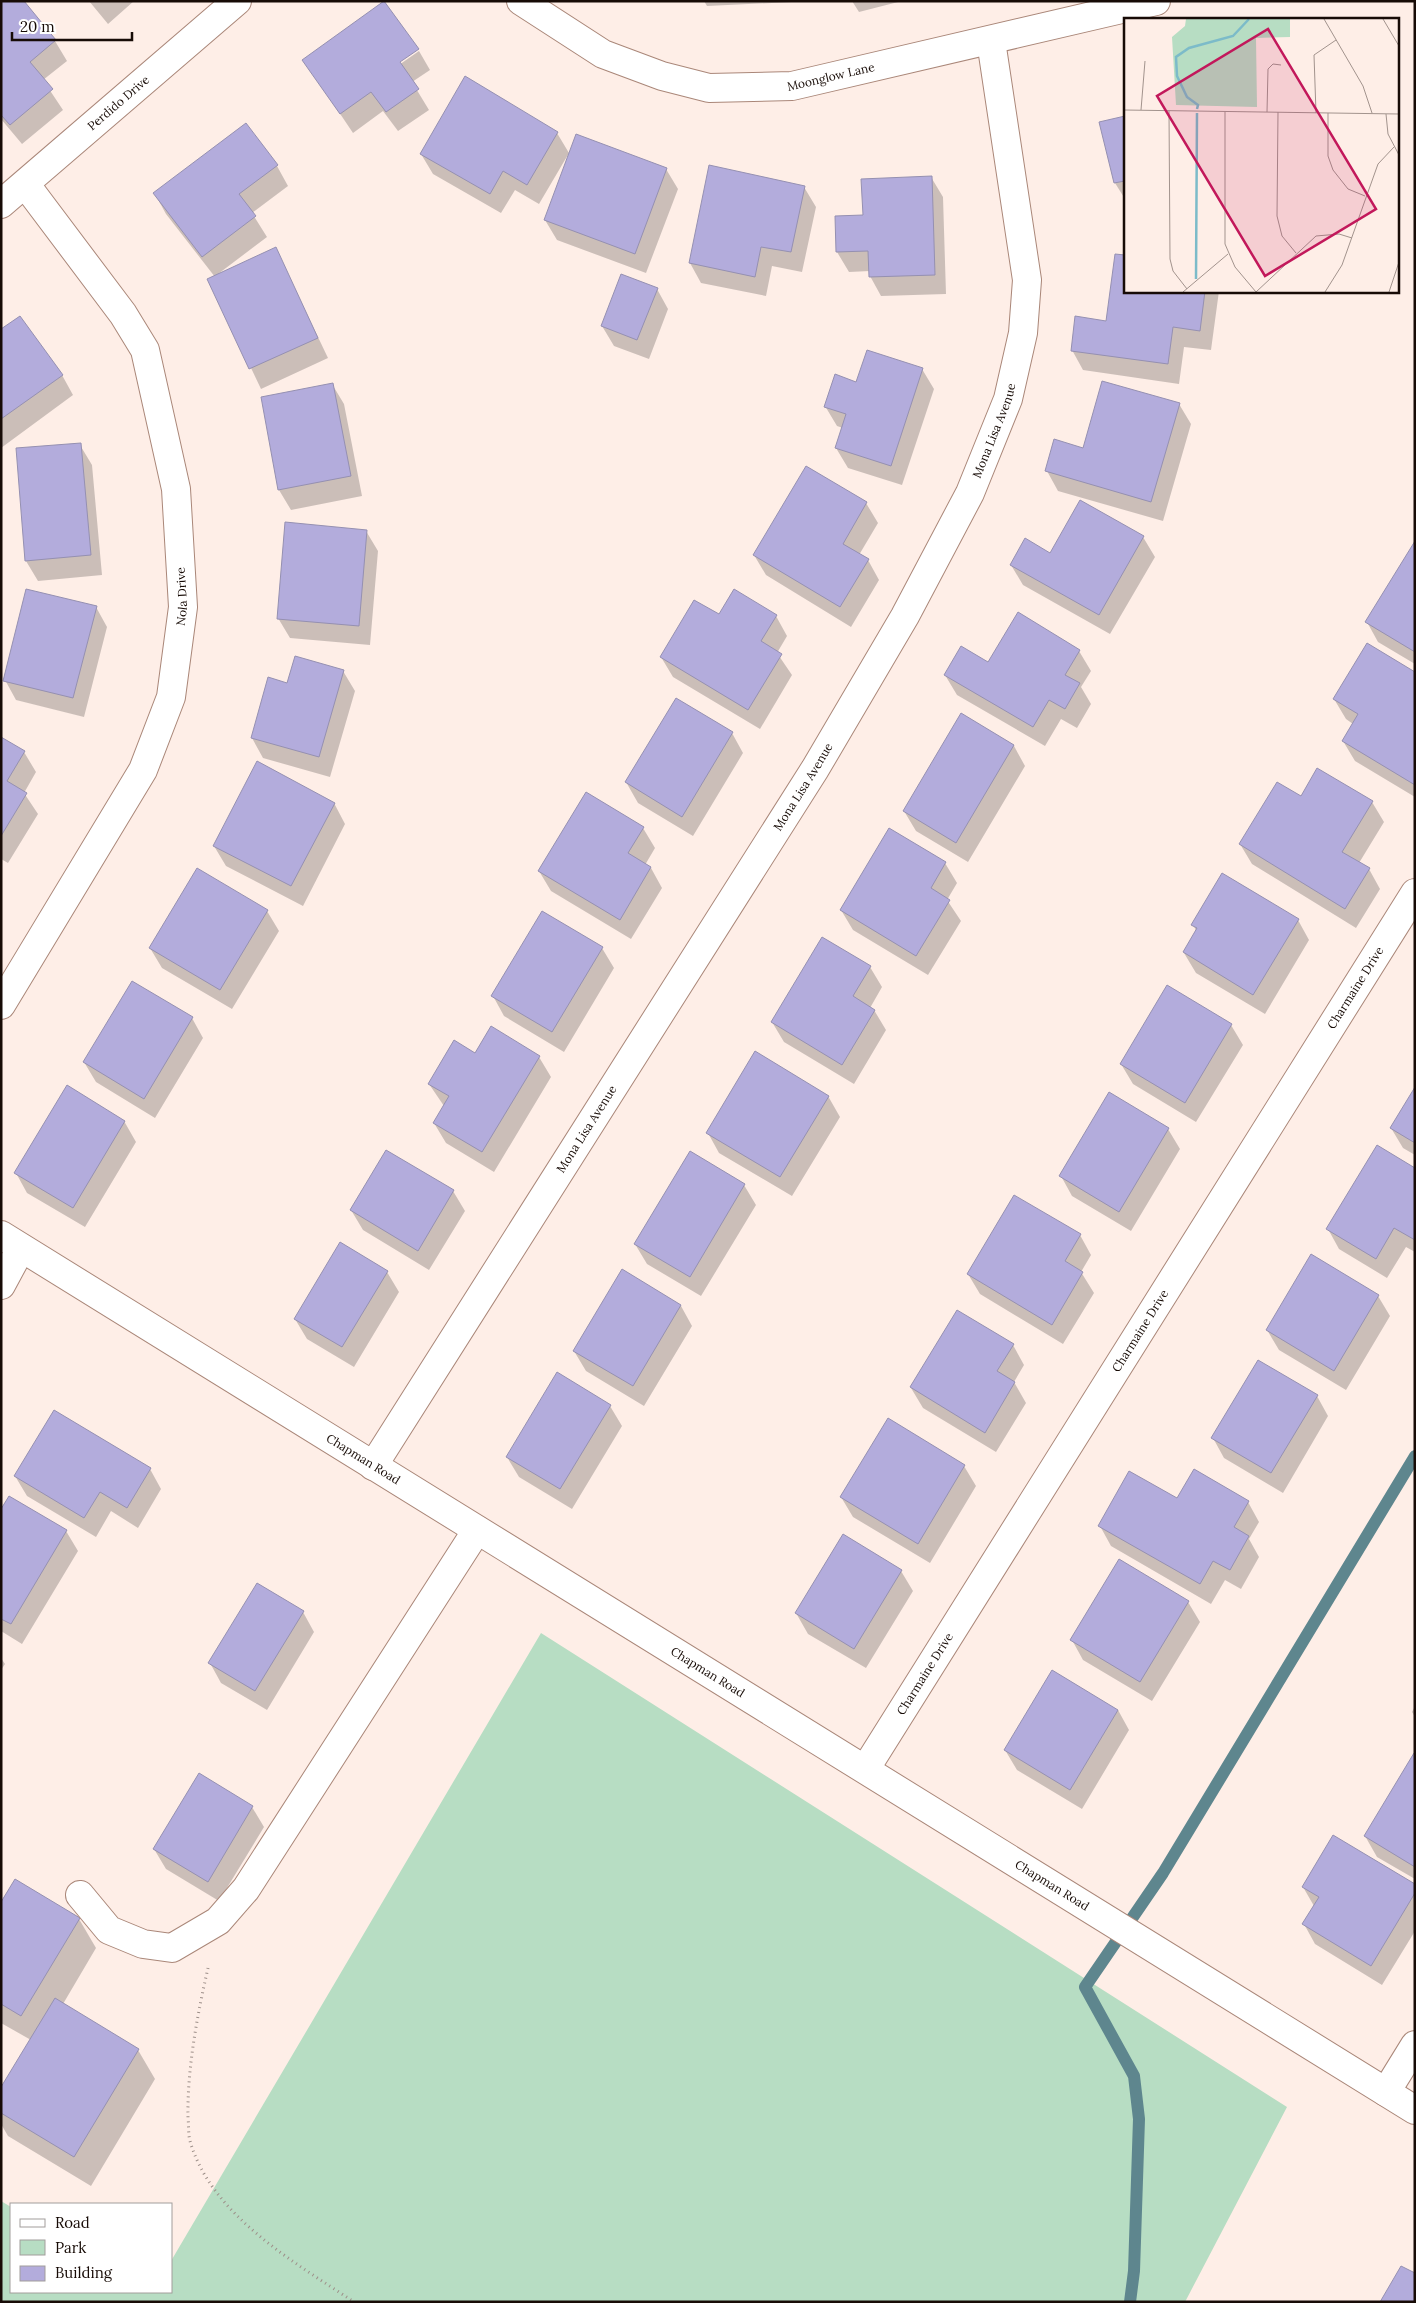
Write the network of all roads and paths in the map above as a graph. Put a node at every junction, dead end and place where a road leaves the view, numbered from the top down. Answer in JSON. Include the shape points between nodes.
{"nodes":[{"id":1,"x":237,"y":1,"type":"edge"},
{"id":2,"x":521,"y":1,"type":"edge"},
{"id":3,"x":1156,"y":1,"type":"edge"},
{"id":4,"x":991,"y":40,"type":"junction"},
{"id":5,"x":26,"y":185,"type":"junction"},
{"id":6,"x":1,"y":204,"type":"edge"},
{"id":7,"x":1415,"y":893,"type":"edge"},
{"id":8,"x":1,"y":1005,"type":"edge"},
{"id":9,"x":11,"y":1241,"type":"edge"},
{"id":10,"x":1,"y":1285,"type":"edge"},
{"id":11,"x":373,"y":1466,"type":"junction"},
{"id":12,"x":477,"y":1530,"type":"junction"},
{"id":13,"x":866,"y":1768,"type":"junction"},
{"id":14,"x":80,"y":1895,"type":"dead end"},
{"id":15,"x":218,"y":1922,"type":"junction"},
{"id":16,"x":1415,"y":2045,"type":"edge"},
{"id":17,"x":1386,"y":2092,"type":"junction"},
{"id":18,"x":1415,"y":2110,"type":"edge"},
{"id":19,"x":354,"y":2302,"type":"edge"}],
"edges":[{"from":1,"to":5,"type":"street","name":"Perdido Drive"},
{"from":2,"to":4,"type":"street","name":"Moonglow Lane","via":[[603,54],[662,76],[709,88],[792,86]]},
{"from":3,"to":4,"type":"street","name":"Moonglow Lane"},
{"from":4,"to":11,"type":"street","name":"Mona Lisa Avenue","via":[[1027,280],[1023,333],[1008,399],[970,493],[904,616],[815,769]]},
{"from":5,"to":6,"type":"street","name":"Perdido Drive"},
{"from":5,"to":8,"type":"street","name":"Nola Drive","via":[[123,314],[145,350],[176,489],[183,607],[172,697],[142,770]]},
{"from":7,"to":13,"type":"street","name":"Charmaine Drive"},
{"from":9,"to":10,"type":"street"},
{"from":9,"to":11,"type":"street","name":"Chapman Road"},
{"from":11,"to":12,"type":"street","name":"Chapman Road"},
{"from":12,"to":13,"type":"street","name":"Chapman Road"},
{"from":12,"to":15,"type":"street","via":[[246,1889]]},
{"from":13,"to":17,"type":"street","name":"Chapman Road"},
{"from":14,"to":15,"type":"street","via":[[109,1930],[143,1944],[172,1948]]},
{"from":15,"to":19,"type":"path","via":[[203,1988],[194,2051],[188,2101],[189,2140],[207,2179],[230,2212]]},
{"from":16,"to":17,"type":"street"},
{"from":17,"to":18,"type":"street","name":"Chapman Road"}]}
